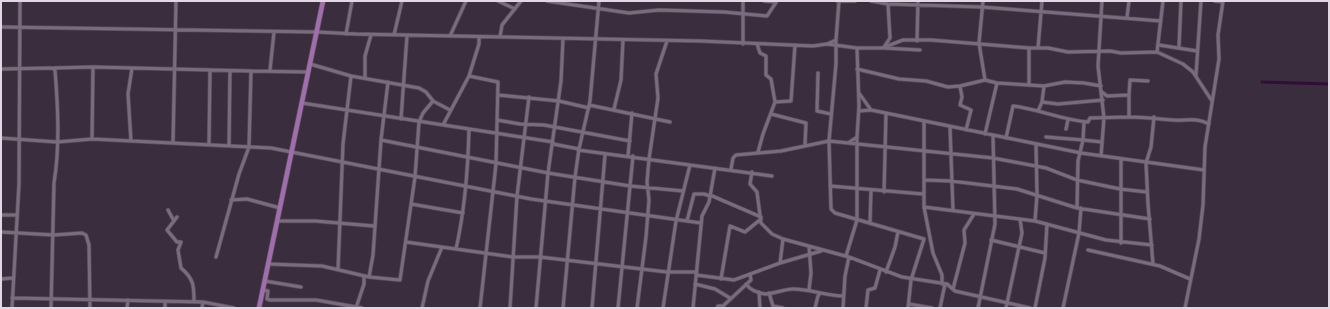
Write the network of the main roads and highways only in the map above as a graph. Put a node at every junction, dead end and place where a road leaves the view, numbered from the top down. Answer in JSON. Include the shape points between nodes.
{"nodes":[{"id":1,"x":323,"y":1,"type":"edge"},
{"id":2,"x":259,"y":308,"type":"edge"}],
"edges":[{"from":1,"to":2,"type":"highway"}]}
